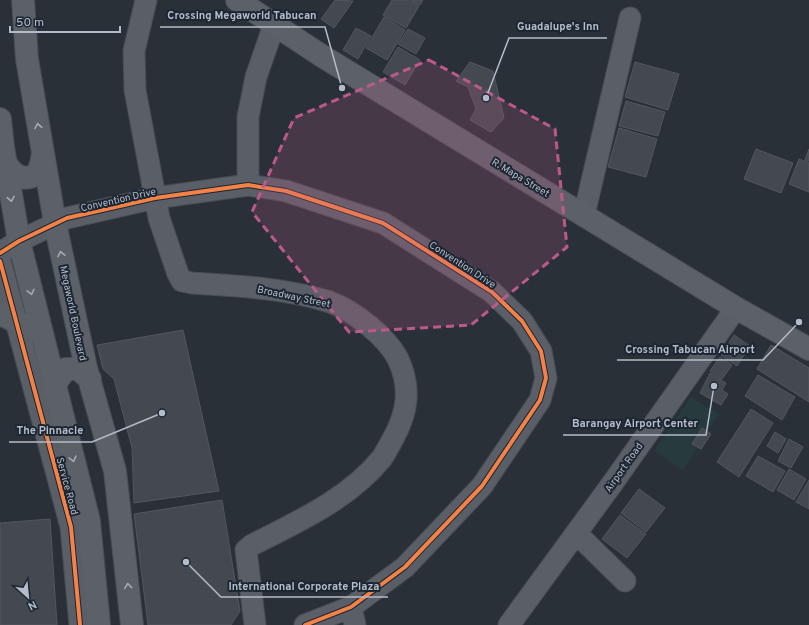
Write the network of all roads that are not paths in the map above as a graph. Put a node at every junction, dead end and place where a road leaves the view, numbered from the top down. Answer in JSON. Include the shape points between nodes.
{"nodes":[{"id":1,"x":23,"y":0,"type":"edge"},
{"id":2,"x":146,"y":0,"type":"edge"},
{"id":3,"x":237,"y":0,"type":"edge"},
{"id":4,"x":630,"y":18,"type":"dead end"},
{"id":5,"x":274,"y":25,"type":"junction"},
{"id":6,"x":0,"y":119,"type":"edge"},
{"id":7,"x":43,"y":152,"type":"junction"},
{"id":8,"x":5,"y":161,"type":"junction"},
{"id":9,"x":248,"y":185,"type":"junction"},
{"id":10,"x":155,"y":198,"type":"junction"},
{"id":11,"x":584,"y":215,"type":"junction"},
{"id":12,"x":55,"y":223,"type":"junction"},
{"id":13,"x":19,"y":240,"type":"junction"},
{"id":14,"x":0,"y":252,"type":"edge"},
{"id":15,"x":0,"y":261,"type":"edge"},
{"id":16,"x":736,"y":308,"type":"junction"},
{"id":17,"x":7,"y":317,"type":"edge"},
{"id":18,"x":41,"y":333,"type":"junction"},
{"id":19,"x":809,"y":349,"type":"edge"},
{"id":20,"x":90,"y":380,"type":"junction"},
{"id":21,"x":55,"y":392,"type":"junction"},
{"id":22,"x":72,"y":530,"type":"junction"},
{"id":23,"x":576,"y":533,"type":"junction"},
{"id":24,"x":625,"y":581,"type":"dead end"},
{"id":25,"x":353,"y":616,"type":"edge"},
{"id":26,"x":71,"y":625,"type":"edge"},
{"id":27,"x":80,"y":625,"type":"edge"},
{"id":28,"x":99,"y":625,"type":"edge"},
{"id":29,"x":132,"y":625,"type":"edge"},
{"id":30,"x":255,"y":625,"type":"edge"},
{"id":31,"x":305,"y":625,"type":"edge"},
{"id":32,"x":509,"y":625,"type":"edge"}],
"edges":[{"from":7,"to":1,"type":"main road","name":"Megaworld Boulevard","one_way":true,"via":[[27,59]]},
{"from":2,"to":10,"type":"street","name":"Broadway Street","via":[[134,51],[135,82]]},
{"from":3,"to":5,"type":"main road","name":"R. Mapa Street"},
{"from":4,"to":11,"type":"street"},
{"from":5,"to":9,"type":"street","via":[[256,77],[248,117]]},
{"from":5,"to":11,"type":"main road","name":"R. Mapa Street"},
{"from":6,"to":8,"type":"main road"},
{"from":7,"to":8,"type":"main road","via":[[36,174],[27,178],[17,176],[9,170]]},
{"from":7,"to":12,"type":"main road","name":"Megaworld Boulevard"},
{"from":8,"to":13,"type":"main road","one_way":true},
{"from":9,"to":10,"type":"street","name":"Convention Drive"},
{"from":9,"to":25,"type":"street","name":"Convention Drive","via":[[286,191],[383,223],[492,292],[522,321],[541,351],[546,378],[540,400],[482,486],[405,567]]},
{"from":10,"to":12,"type":"street","name":"Convention Drive"},
{"from":10,"to":30,"type":"street","name":"Broadway Street","via":[[159,218],[182,281],[268,288],[331,303],[366,322],[392,347],[404,371],[408,390],[401,423],[382,458],[362,479],[333,501],[246,550]]},
{"from":11,"to":16,"type":"main road","name":"R. Mapa Street"},
{"from":12,"to":13,"type":"street","name":"Convention Drive"},
{"from":20,"to":12,"type":"main road","name":"Megaworld Boulevard","one_way":true},
{"from":13,"to":14,"type":"street","name":"Convention Drive"},
{"from":13,"to":18,"type":"main road","one_way":true},
{"from":15,"to":17,"type":"street","name":"Service Road"},
{"from":16,"to":19,"type":"main road","name":"R. Mapa Street"},
{"from":16,"to":23,"type":"street","name":"Airport Road"},
{"from":17,"to":18,"type":"main road"},
{"from":17,"to":22,"type":"street","name":"Service Road"},
{"from":18,"to":21,"type":"main road"},
{"from":20,"to":21,"type":"main road","via":[[78,369],[66,369],[57,382]]},
{"from":29,"to":20,"type":"main road","name":"Megaworld Boulevard","one_way":true,"via":[[115,471]]},
{"from":21,"to":28,"type":"main road","one_way":true,"via":[[89,521]]},
{"from":22,"to":26,"type":"street","via":[[64,548]]},
{"from":22,"to":27,"type":"street","name":"Service Road"},
{"from":23,"to":24,"type":"street"},
{"from":23,"to":32,"type":"street","name":"Airport Road"},
{"from":25,"to":31,"type":"street","name":"Convention Drive"}]}
